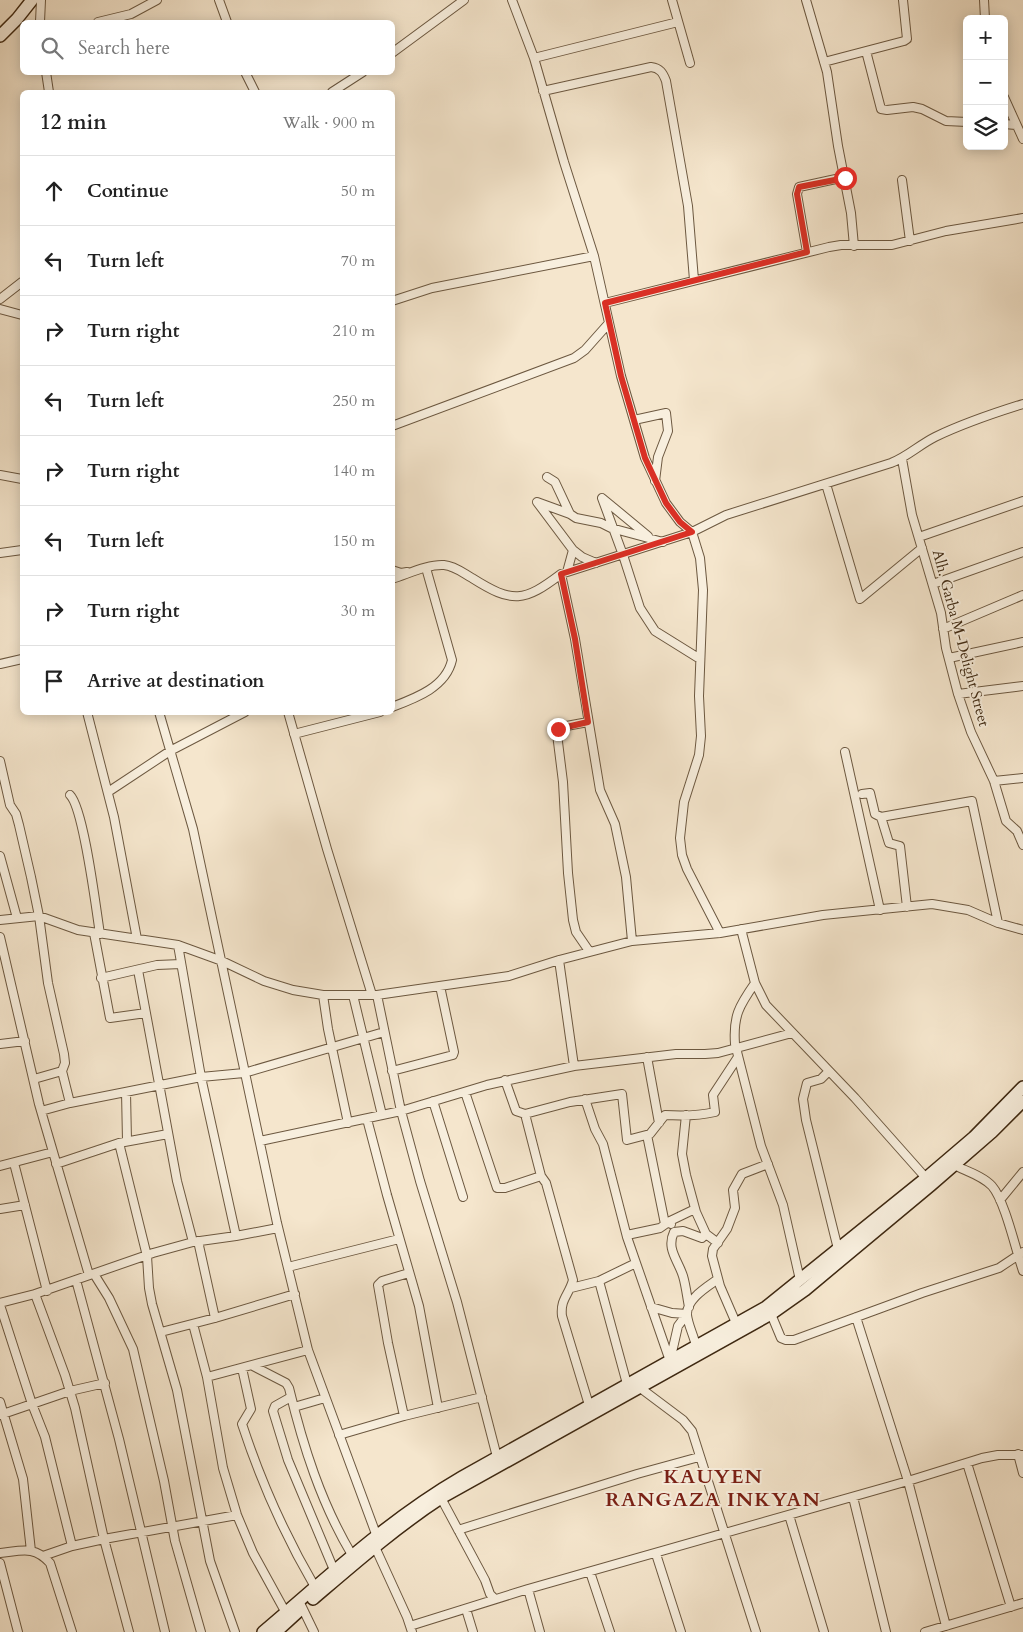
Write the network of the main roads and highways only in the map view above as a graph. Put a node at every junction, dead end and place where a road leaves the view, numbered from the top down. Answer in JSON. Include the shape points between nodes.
{"nodes":[{"id":1,"x":32,"y":0,"type":"edge"},
{"id":2,"x":0,"y":36,"type":"edge"},
{"id":3,"x":1023,"y":1087,"type":"edge"},
{"id":4,"x":1023,"y":1101,"type":"edge"},
{"id":5,"x":301,"y":1604,"type":"junction"},
{"id":6,"x":263,"y":1632,"type":"edge"},
{"id":7,"x":276,"y":1632,"type":"edge"}],
"edges":[{"from":1,"to":2,"type":"main road"},
{"from":3,"to":5,"type":"main road","via":[[974,1137],[766,1307],[422,1501],[376,1534],[315,1587]]},
{"from":4,"to":5,"type":"main road","via":[[954,1165],[771,1314],[441,1498]]},
{"from":5,"to":6,"type":"main road"},
{"from":5,"to":7,"type":"main road"}]}
